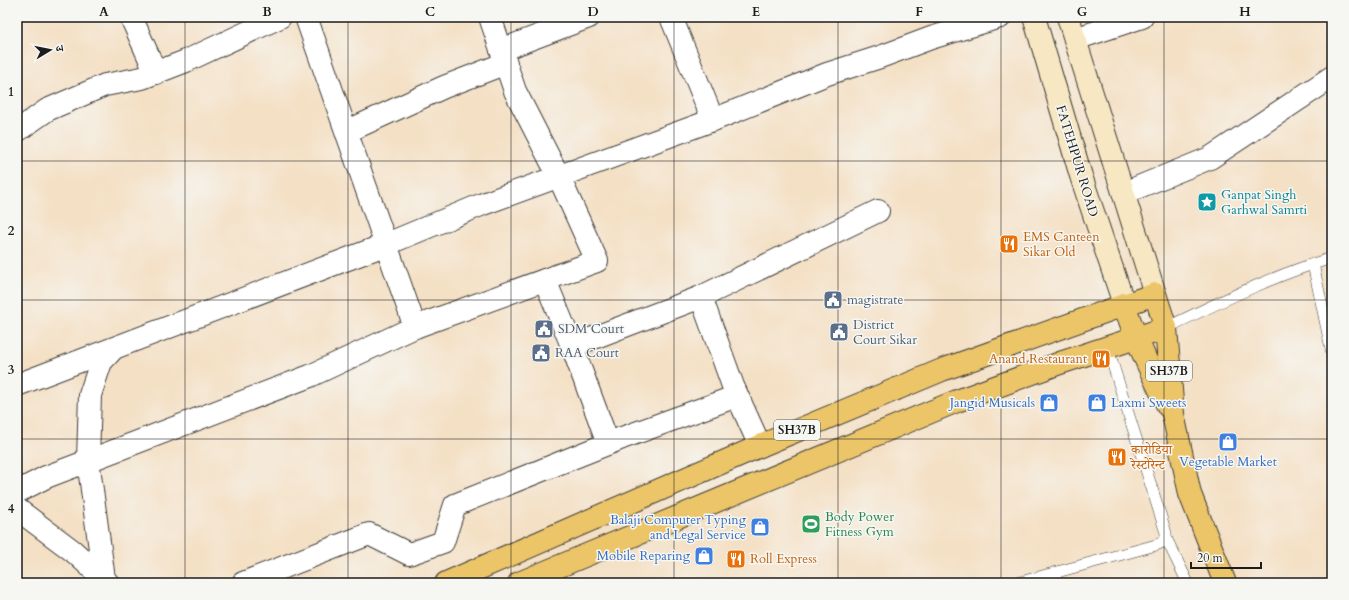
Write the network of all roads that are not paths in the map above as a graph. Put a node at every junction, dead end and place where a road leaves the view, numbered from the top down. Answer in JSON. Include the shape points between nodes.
{"nodes":[{"id":1,"x":131,"y":17,"type":"edge"},
{"id":2,"x":280,"y":17,"type":"edge"},
{"id":3,"x":306,"y":17,"type":"edge"},
{"id":4,"x":490,"y":17,"type":"edge"},
{"id":5,"x":589,"y":17,"type":"edge"},
{"id":6,"x":671,"y":17,"type":"edge"},
{"id":7,"x":1000,"y":17,"type":"edge"},
{"id":8,"x":1034,"y":17,"type":"edge"},
{"id":9,"x":1068,"y":17,"type":"edge"},
{"id":10,"x":1142,"y":17,"type":"edge"},
{"id":11,"x":1075,"y":39,"type":"junction"},
{"id":12,"x":503,"y":56,"type":"junction"},
{"id":13,"x":156,"y":73,"type":"junction"},
{"id":14,"x":1332,"y":77,"type":"edge"},
{"id":15,"x":713,"y":120,"type":"junction"},
{"id":16,"x":17,"y":131,"type":"edge"},
{"id":17,"x":346,"y":132,"type":"junction"},
{"id":18,"x":559,"y":177,"type":"junction"},
{"id":19,"x":1124,"y":193,"type":"junction"},
{"id":20,"x":878,"y":211,"type":"dead end"},
{"id":21,"x":387,"y":244,"type":"junction"},
{"id":22,"x":1332,"y":258,"type":"edge"},
{"id":23,"x":1313,"y":264,"type":"junction"},
{"id":24,"x":545,"y":280,"type":"junction"},
{"id":25,"x":1155,"y":294,"type":"junction"},
{"id":26,"x":701,"y":297,"type":"junction"},
{"id":27,"x":1124,"y":304,"type":"junction"},
{"id":28,"x":415,"y":327,"type":"junction"},
{"id":29,"x":1166,"y":328,"type":"junction"},
{"id":30,"x":1136,"y":338,"type":"junction"},
{"id":31,"x":572,"y":346,"type":"junction"},
{"id":32,"x":1107,"y":346,"type":"junction"},
{"id":33,"x":113,"y":349,"type":"junction"},
{"id":34,"x":1332,"y":353,"type":"edge"},
{"id":35,"x":17,"y":385,"type":"edge"},
{"id":36,"x":737,"y":396,"type":"junction"},
{"id":37,"x":1173,"y":414,"type":"junction"},
{"id":38,"x":608,"y":443,"type":"junction"},
{"id":39,"x":760,"y":446,"type":"junction"},
{"id":40,"x":88,"y":460,"type":"junction"},
{"id":41,"x":17,"y":492,"type":"edge"},
{"id":42,"x":17,"y":509,"type":"edge"},
{"id":43,"x":1166,"y":538,"type":"junction"},
{"id":44,"x":106,"y":581,"type":"edge"},
{"id":45,"x":527,"y":581,"type":"edge"},
{"id":46,"x":243,"y":583,"type":"edge"},
{"id":47,"x":446,"y":583,"type":"edge"},
{"id":48,"x":1017,"y":583,"type":"edge"},
{"id":49,"x":1188,"y":583,"type":"edge"},
{"id":50,"x":1225,"y":583,"type":"edge"}],
"edges":[{"from":1,"to":13,"type":"street"},
{"from":2,"to":13,"type":"street"},
{"from":3,"to":17,"type":"street"},
{"from":4,"to":12,"type":"street"},
{"from":5,"to":12,"type":"street"},
{"from":6,"to":15,"type":"street"},
{"from":7,"to":15,"type":"street","via":[[827,74]]},
{"from":8,"to":27,"type":"street","name":"FATEHPUR ROAD","via":[[1081,176]]},
{"from":9,"to":11,"type":"street"},
{"from":10,"to":11,"type":"street"},
{"from":11,"to":19,"type":"street"},
{"from":12,"to":17,"type":"street","via":[[444,87]]},
{"from":12,"to":18,"type":"street","via":[[515,91]]},
{"from":13,"to":16,"type":"street","via":[[105,85],[47,110]]},
{"from":14,"to":19,"type":"street","via":[[1210,158]]},
{"from":15,"to":18,"type":"street"},
{"from":17,"to":21,"type":"street"},
{"from":18,"to":21,"type":"street","via":[[483,204]]},
{"from":18,"to":24,"type":"street","via":[[597,261]]},
{"from":19,"to":25,"type":"street"},
{"from":20,"to":26,"type":"street"},
{"from":21,"to":28,"type":"street"},
{"from":21,"to":33,"type":"street"},
{"from":22,"to":23,"type":"lane"},
{"from":23,"to":29,"type":"lane","via":[[1230,297]]},
{"from":23,"to":34,"type":"lane"},
{"from":24,"to":28,"type":"street"},
{"from":24,"to":31,"type":"street"},
{"from":25,"to":27,"type":"main road","number":"SH37B"},
{"from":25,"to":29,"type":"main road","number":"SH37B"},
{"from":26,"to":31,"type":"street"},
{"from":26,"to":36,"type":"street"},
{"from":27,"to":30,"type":"main road","number":"SH37B"},
{"from":27,"to":39,"type":"main road","number":"SH37B","via":[[942,370]]},
{"from":28,"to":40,"type":"street","via":[[310,376]]},
{"from":29,"to":30,"type":"main road","number":"SH37B"},
{"from":29,"to":37,"type":"main road","number":"SH37B"},
{"from":30,"to":32,"type":"main road","number":"SH37B"},
{"from":30,"to":37,"type":"main road","number":"SH37B"},
{"from":31,"to":38,"type":"street"},
{"from":32,"to":43,"type":"lane"},
{"from":32,"to":45,"type":"main road","number":"SH37B","via":[[957,401]]},
{"from":33,"to":35,"type":"street"},
{"from":33,"to":40,"type":"street","via":[[102,362],[90,395]]},
{"from":36,"to":38,"type":"street"},
{"from":36,"to":39,"type":"street"},
{"from":37,"to":50,"type":"main road","number":"SH37B","via":[[1190,494]]},
{"from":38,"to":46,"type":"street","via":[[455,504],[443,542],[409,554],[369,534]]},
{"from":39,"to":47,"type":"main road","number":"SH37B"},
{"from":40,"to":41,"type":"street"},
{"from":40,"to":44,"type":"street"},
{"from":42,"to":44,"type":"street","via":[[73,551]]},
{"from":43,"to":48,"type":"lane","via":[[1163,542]]},
{"from":43,"to":49,"type":"lane"}]}
